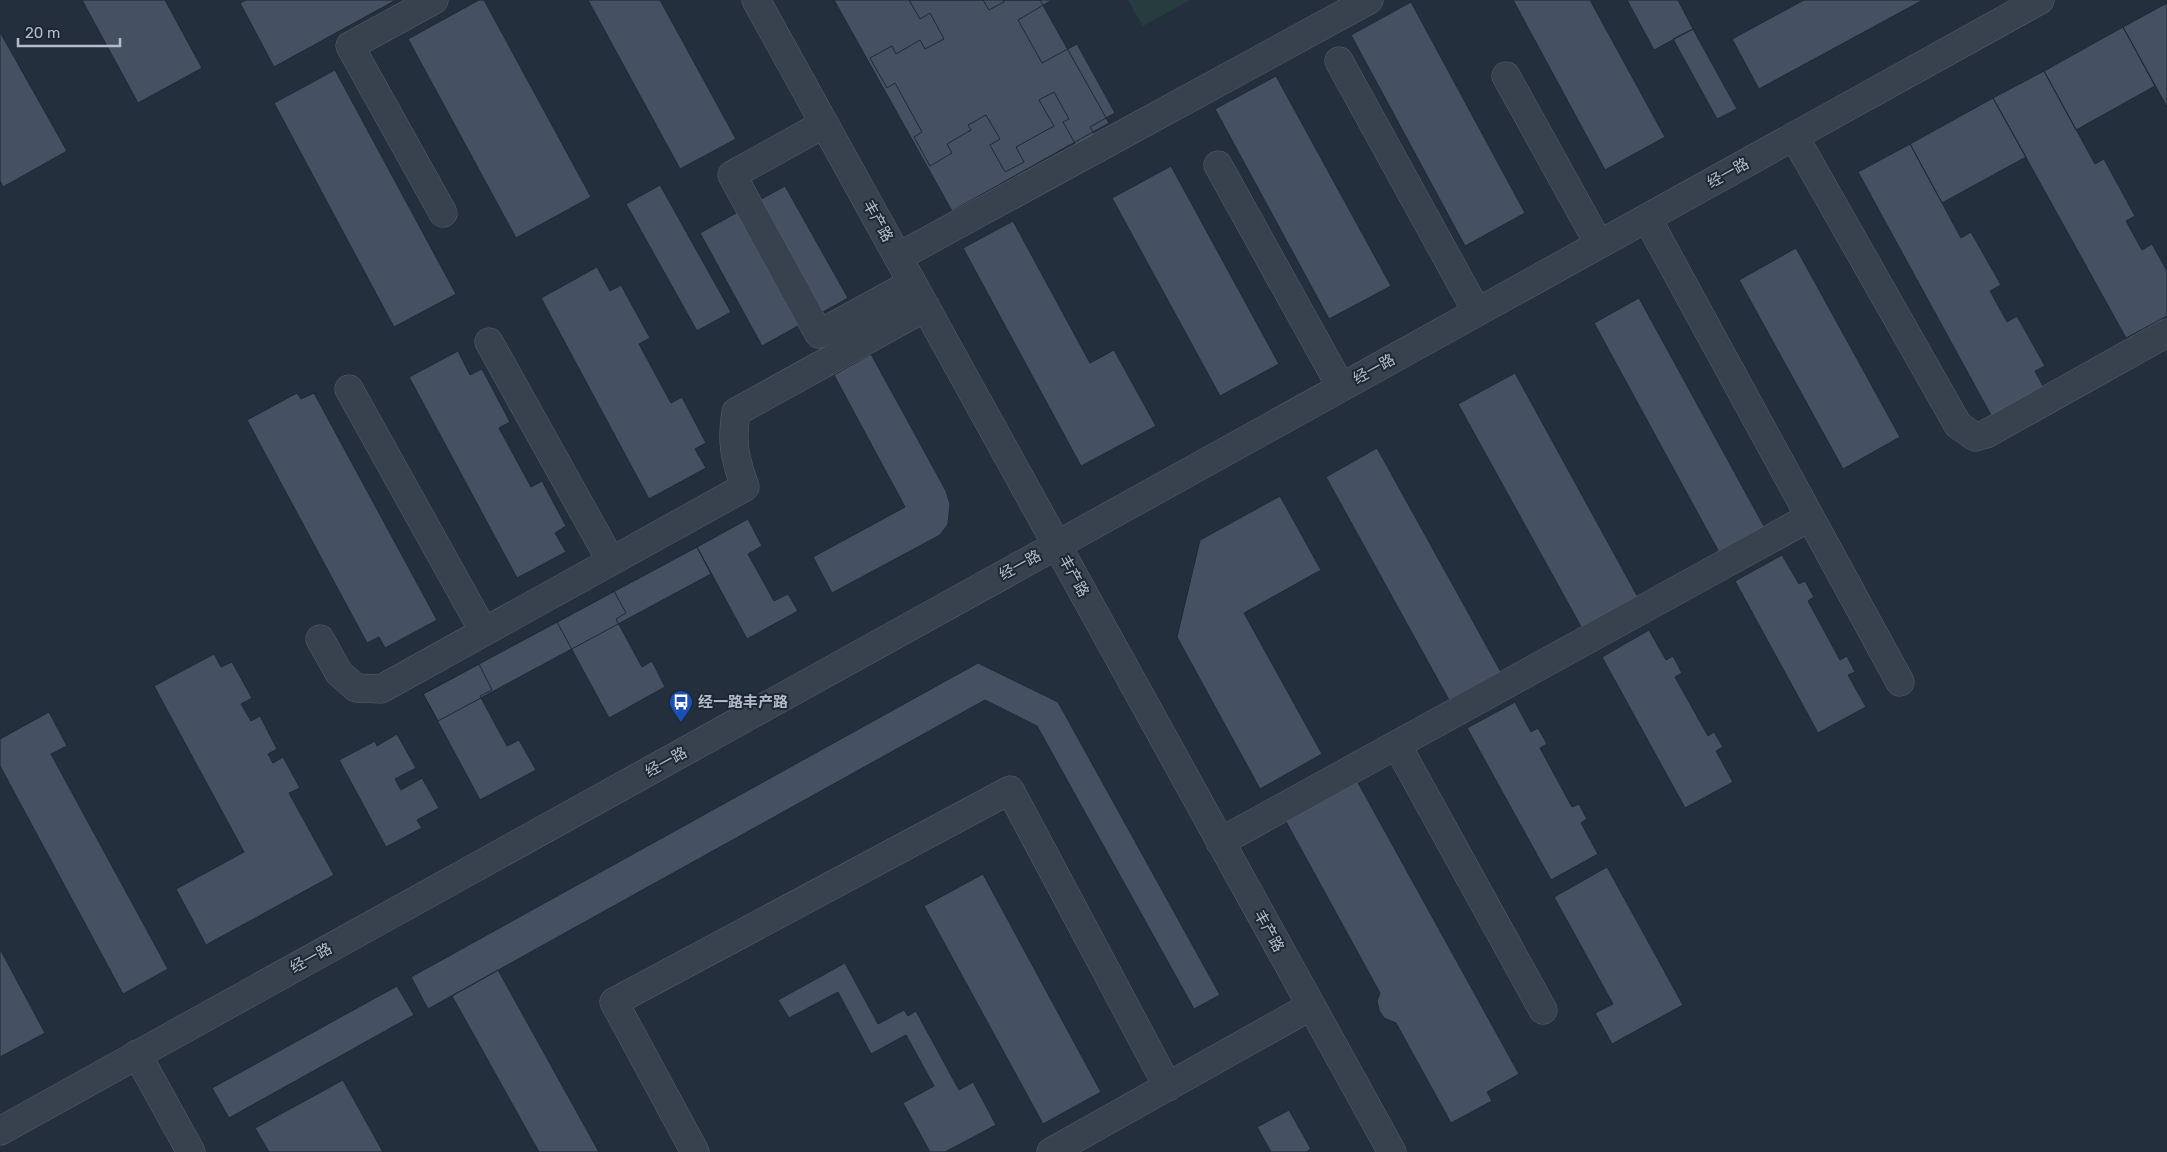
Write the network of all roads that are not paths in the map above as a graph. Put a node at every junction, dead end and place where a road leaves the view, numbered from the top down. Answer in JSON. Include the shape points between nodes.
{"nodes":[{"id":1,"x":434,"y":0,"type":"edge"},
{"id":2,"x":756,"y":0,"type":"edge"},
{"id":3,"x":1369,"y":0,"type":"edge"},
{"id":4,"x":2040,"y":0,"type":"edge"},
{"id":5,"x":1339,"y":61,"type":"dead end"},
{"id":6,"x":1506,"y":76,"type":"dead end"},
{"id":7,"x":824,"y":124,"type":"junction"},
{"id":8,"x":1794,"y":136,"type":"junction"},
{"id":9,"x":1218,"y":165,"type":"dead end"},
{"id":10,"x":442,"y":213,"type":"dead end"},
{"id":11,"x":1647,"y":218,"type":"junction"},
{"id":12,"x":1599,"y":244,"type":"junction"},
{"id":13,"x":898,"y":257,"type":"junction"},
{"id":14,"x":912,"y":282,"type":"junction"},
{"id":15,"x":926,"y":307,"type":"junction"},
{"id":16,"x":1477,"y":312,"type":"junction"},
{"id":17,"x":2167,"y":333,"type":"edge"},
{"id":18,"x":490,"y":342,"type":"dead end"},
{"id":19,"x":1341,"y":387,"type":"junction"},
{"id":20,"x":349,"y":389,"type":"dead end"},
{"id":21,"x":1810,"y":518,"type":"junction"},
{"id":22,"x":1057,"y":545,"type":"junction"},
{"id":23,"x":611,"y":561,"type":"junction"},
{"id":24,"x":484,"y":632,"type":"junction"},
{"id":25,"x":320,"y":639,"type":"dead end"},
{"id":26,"x":1900,"y":682,"type":"dead end"},
{"id":27,"x":1396,"y":745,"type":"junction"},
{"id":28,"x":1220,"y":842,"type":"junction"},
{"id":29,"x":1311,"y":1006,"type":"junction"},
{"id":30,"x":1542,"y":1010,"type":"dead end"},
{"id":31,"x":138,"y":1054,"type":"junction"},
{"id":32,"x":1168,"y":1087,"type":"junction"},
{"id":33,"x":0,"y":1131,"type":"edge"},
{"id":34,"x":191,"y":1152,"type":"edge"},
{"id":35,"x":695,"y":1152,"type":"edge"},
{"id":36,"x":1051,"y":1152,"type":"edge"},
{"id":37,"x":1392,"y":1152,"type":"edge"}],
"edges":[{"from":1,"to":10,"type":"street","via":[[350,46]]},
{"from":2,"to":7,"type":"street","name":"丰产路"},
{"from":3,"to":13,"type":"street"},
{"from":4,"to":8,"type":"street","name":"经一路"},
{"from":5,"to":16,"type":"street"},
{"from":6,"to":12,"type":"street"},
{"from":7,"to":13,"type":"street","name":"丰产路"},
{"from":7,"to":14,"type":"street","via":[[732,175],[819,334]]},
{"from":8,"to":11,"type":"street","name":"经一路"},
{"from":8,"to":17,"type":"street","via":[[1958,425],[1975,437],[1986,434]]},
{"from":9,"to":19,"type":"street"},
{"from":11,"to":12,"type":"street","name":"经一路"},
{"from":11,"to":21,"type":"street"},
{"from":12,"to":16,"type":"street","name":"经一路"},
{"from":13,"to":14,"type":"street","name":"丰产路"},
{"from":14,"to":15,"type":"street","name":"丰产路"},
{"from":15,"to":22,"type":"street","name":"丰产路"},
{"from":15,"to":23,"type":"street","via":[[736,412],[733,434],[735,459],[745,487]]},
{"from":16,"to":19,"type":"street","name":"经一路"},
{"from":18,"to":23,"type":"street"},
{"from":19,"to":22,"type":"street","name":"经一路"},
{"from":20,"to":24,"type":"street"},
{"from":21,"to":26,"type":"street"},
{"from":21,"to":27,"type":"street"},
{"from":22,"to":28,"type":"street","name":"丰产路"},
{"from":22,"to":31,"type":"street","name":"经一路"},
{"from":23,"to":24,"type":"street"},
{"from":24,"to":25,"type":"street","via":[[381,688],[356,688],[339,673]]},
{"from":27,"to":28,"type":"street"},
{"from":27,"to":30,"type":"street"},
{"from":28,"to":29,"type":"street","name":"丰产路"},
{"from":29,"to":32,"type":"street"},
{"from":29,"to":37,"type":"street","name":"丰产路"},
{"from":31,"to":33,"type":"street","name":"经一路"},
{"from":31,"to":34,"type":"street"},
{"from":32,"to":35,"type":"street","via":[[1010,790],[614,1002]]},
{"from":32,"to":36,"type":"street"}]}
